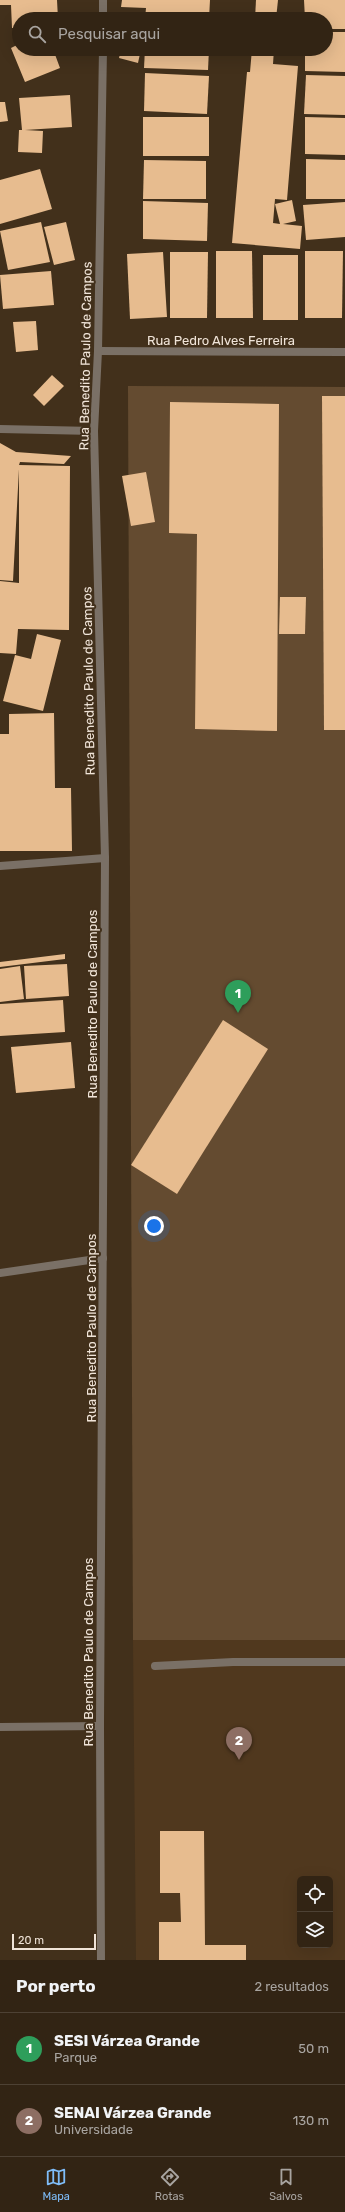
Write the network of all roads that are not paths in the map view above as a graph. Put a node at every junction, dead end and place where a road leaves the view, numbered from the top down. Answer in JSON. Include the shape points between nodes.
{"nodes":[{"id":1,"x":103,"y":0,"type":"edge"},
{"id":2,"x":103,"y":12,"type":"edge"},
{"id":3,"x":103,"y":56,"type":"edge"},
{"id":4,"x":98,"y":351,"type":"junction"},
{"id":5,"x":345,"y":352,"type":"edge"},
{"id":6,"x":0,"y":429,"type":"edge"},
{"id":7,"x":94,"y":431,"type":"junction"},
{"id":8,"x":105,"y":858,"type":"junction"},
{"id":9,"x":0,"y":866,"type":"edge"},
{"id":10,"x":103,"y":1258,"type":"junction"},
{"id":11,"x":0,"y":1272,"type":"edge"},
{"id":12,"x":345,"y":1662,"type":"edge"},
{"id":13,"x":155,"y":1666,"type":"dead end"},
{"id":14,"x":100,"y":1726,"type":"junction"},
{"id":15,"x":0,"y":1727,"type":"edge"},
{"id":16,"x":101,"y":1960,"type":"edge"}],
"edges":[{"from":1,"to":2,"type":"street"},
{"from":3,"to":4,"type":"street","name":"Rua Benedito Paulo de Campos"},
{"from":4,"to":5,"type":"street","name":"Rua Pedro Alves Ferreira"},
{"from":4,"to":7,"type":"street","name":"Rua Benedito Paulo de Campos"},
{"from":6,"to":7,"type":"street"},
{"from":7,"to":8,"type":"street","name":"Rua Benedito Paulo de Campos"},
{"from":8,"to":9,"type":"street"},
{"from":8,"to":10,"type":"street","name":"Rua Benedito Paulo de Campos"},
{"from":10,"to":11,"type":"street"},
{"from":10,"to":14,"type":"street","name":"Rua Benedito Paulo de Campos"},
{"from":12,"to":13,"type":"street","via":[[233,1662]]},
{"from":14,"to":15,"type":"street"},
{"from":14,"to":16,"type":"street","name":"Rua Benedito Paulo de Campos"}]}
